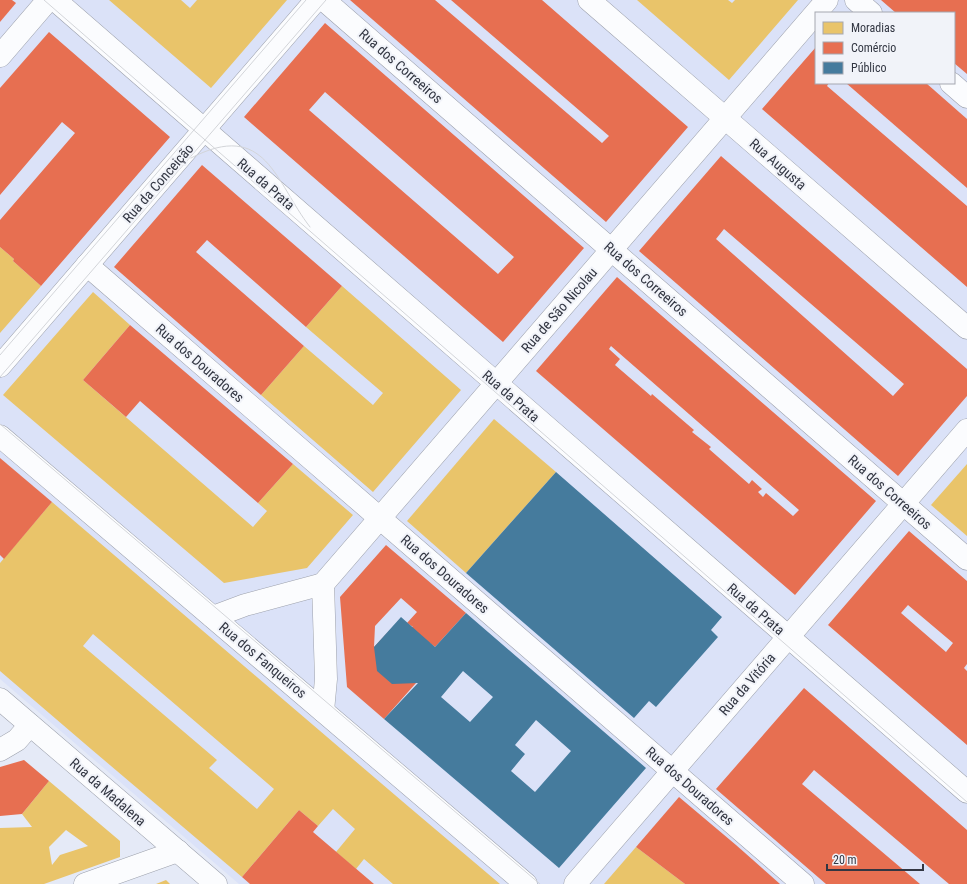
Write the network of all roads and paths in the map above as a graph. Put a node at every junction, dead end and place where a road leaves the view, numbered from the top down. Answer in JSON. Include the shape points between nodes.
{"nodes":[{"id":1,"x":48,"y":0,"type":"edge"},
{"id":2,"x":55,"y":0,"type":"edge"},
{"id":3,"x":316,"y":0,"type":"edge"},
{"id":4,"x":324,"y":0,"type":"edge"},
{"id":5,"x":589,"y":0,"type":"edge"},
{"id":6,"x":827,"y":0,"type":"edge"},
{"id":7,"x":856,"y":0,"type":"edge"},
{"id":8,"x":817,"y":12,"type":"edge"},
{"id":9,"x":870,"y":12,"type":"edge"},
{"id":10,"x":815,"y":14,"type":"edge"},
{"id":11,"x":0,"y":56,"type":"edge"},
{"id":12,"x":952,"y":84,"type":"edge"},
{"id":13,"x":967,"y":97,"type":"edge"},
{"id":14,"x":725,"y":118,"type":"junction"},
{"id":15,"x":204,"y":130,"type":"junction"},
{"id":16,"x":612,"y":250,"type":"junction"},
{"id":17,"x":86,"y":265,"type":"junction"},
{"id":18,"x":967,"y":328,"type":"edge"},
{"id":19,"x":0,"y":366,"type":"edge"},
{"id":20,"x":496,"y":383,"type":"junction"},
{"id":21,"x":967,"y":430,"type":"edge"},
{"id":22,"x":0,"y":436,"type":"edge"},
{"id":23,"x":904,"y":504,"type":"junction"},
{"id":24,"x":380,"y":518,"type":"junction"},
{"id":25,"x":967,"y":559,"type":"edge"},
{"id":26,"x":323,"y":584,"type":"junction"},
{"id":27,"x":213,"y":617,"type":"junction"},
{"id":28,"x":788,"y":637,"type":"junction"},
{"id":29,"x":0,"y":699,"type":"edge"},
{"id":30,"x":323,"y":711,"type":"junction"},
{"id":31,"x":30,"y":725,"type":"junction"},
{"id":32,"x":0,"y":750,"type":"edge"},
{"id":33,"x":672,"y":771,"type":"junction"},
{"id":34,"x":967,"y":792,"type":"edge"},
{"id":35,"x":178,"y":851,"type":"junction"},
{"id":36,"x":85,"y":884,"type":"edge"},
{"id":37,"x":216,"y":884,"type":"edge"},
{"id":38,"x":526,"y":884,"type":"edge"},
{"id":39,"x":574,"y":884,"type":"edge"},
{"id":40,"x":803,"y":884,"type":"edge"}],
"edges":[{"from":1,"to":11,"type":"street"},
{"from":2,"to":15,"type":"street","name":"Rua da Prata"},
{"from":3,"to":15,"type":"street","name":"Rua da Conceição"},
{"from":4,"to":16,"type":"street","name":"Rua dos Correeiros"},
{"from":5,"to":14,"type":"street","name":"Rua Augusta"},
{"from":6,"to":8,"type":"street","name":"Rua de São Nicolau"},
{"from":7,"to":9,"type":"street"},
{"from":10,"to":14,"type":"street","name":"Rua de São Nicolau"},
{"from":12,"to":13,"type":"street"},
{"from":14,"to":16,"type":"street","name":"Rua de São Nicolau"},
{"from":14,"to":18,"type":"street","name":"Rua Augusta"},
{"from":15,"to":17,"type":"street","name":"Rua da Conceição"},
{"from":15,"to":20,"type":"street","name":"Rua da Prata"},
{"from":16,"to":20,"type":"street","name":"Rua de São Nicolau"},
{"from":16,"to":23,"type":"street","name":"Rua dos Correeiros"},
{"from":17,"to":19,"type":"street","name":"Rua da Conceição"},
{"from":17,"to":24,"type":"street","name":"Rua dos Douradores"},
{"from":20,"to":24,"type":"street","name":"Rua de São Nicolau"},
{"from":20,"to":28,"type":"street","name":"Rua da Prata"},
{"from":21,"to":23,"type":"street","name":"Rua da Vitória"},
{"from":22,"to":27,"type":"street","name":"Rua dos Fanqueiros"},
{"from":23,"to":25,"type":"street","name":"Rua dos Correeiros"},
{"from":23,"to":28,"type":"street","name":"Rua da Vitória"},
{"from":24,"to":26,"type":"street","name":"Rua de São Nicolau"},
{"from":24,"to":33,"type":"street","name":"Rua dos Douradores"},
{"from":26,"to":27,"type":"street","via":[[245,605]]},
{"from":26,"to":30,"type":"street","via":[[326,679]]},
{"from":27,"to":30,"type":"street","name":"Rua dos Fanqueiros"},
{"from":28,"to":33,"type":"street","name":"Rua da Vitória"},
{"from":28,"to":34,"type":"street","name":"Rua da Prata"},
{"from":29,"to":31,"type":"street","name":"Rua da Madalena"},
{"from":30,"to":38,"type":"street","name":"Rua dos Fanqueiros"},
{"from":31,"to":32,"type":"street","via":[[16,740]]},
{"from":31,"to":35,"type":"street","name":"Rua da Madalena"},
{"from":33,"to":39,"type":"street","name":"Rua da Vitória"},
{"from":33,"to":40,"type":"street","name":"Rua dos Douradores"},
{"from":35,"to":36,"type":"street"},
{"from":35,"to":37,"type":"street","name":"Rua da Madalena"}]}
